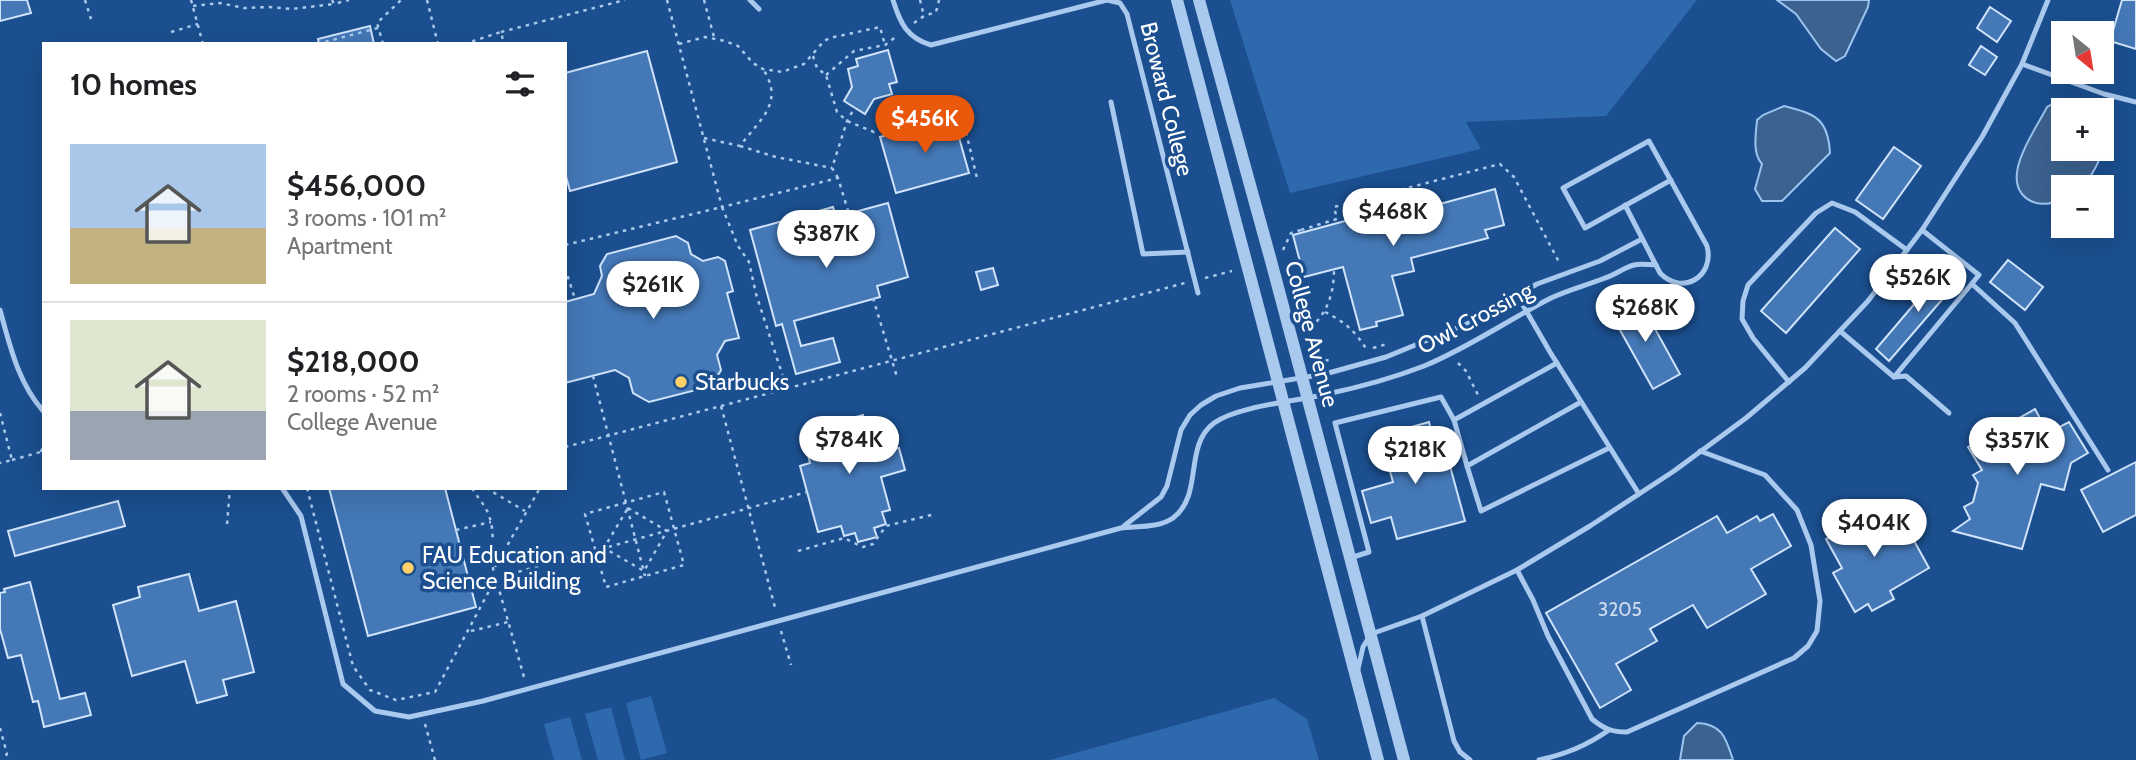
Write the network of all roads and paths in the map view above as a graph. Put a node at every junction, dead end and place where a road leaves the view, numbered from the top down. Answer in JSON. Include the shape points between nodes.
{"nodes":[{"id":1,"x":85,"y":0,"type":"edge"},
{"id":2,"x":191,"y":0,"type":"edge"},
{"id":3,"x":349,"y":0,"type":"edge"},
{"id":4,"x":401,"y":0,"type":"edge"},
{"id":5,"x":427,"y":0,"type":"edge"},
{"id":6,"x":625,"y":0,"type":"edge"},
{"id":7,"x":667,"y":0,"type":"edge"},
{"id":8,"x":704,"y":0,"type":"edge"},
{"id":9,"x":750,"y":0,"type":"edge"},
{"id":10,"x":893,"y":0,"type":"edge"},
{"id":11,"x":920,"y":0,"type":"edge"},
{"id":12,"x":1177,"y":0,"type":"edge"},
{"id":13,"x":1199,"y":0,"type":"edge"},
{"id":14,"x":2048,"y":0,"type":"edge"},
{"id":15,"x":333,"y":2,"type":"edge"},
{"id":16,"x":193,"y":6,"type":"junction"},
{"id":17,"x":759,"y":9,"type":"dead end"},
{"id":18,"x":924,"y":16,"type":"dead end"},
{"id":19,"x":91,"y":19,"type":"dead end"},
{"id":20,"x":198,"y":24,"type":"junction"},
{"id":21,"x":378,"y":28,"type":"junction"},
{"id":22,"x":171,"y":32,"type":"dead end"},
{"id":23,"x":501,"y":32,"type":"junction"},
{"id":24,"x":714,"y":39,"type":"junction"},
{"id":25,"x":202,"y":42,"type":"edge"},
{"id":26,"x":325,"y":42,"type":"edge"},
{"id":27,"x":382,"y":42,"type":"edge"},
{"id":28,"x":438,"y":42,"type":"edge"},
{"id":29,"x":470,"y":42,"type":"edge"},
{"id":30,"x":504,"y":42,"type":"edge"},
{"id":31,"x":679,"y":44,"type":"junction"},
{"id":32,"x":813,"y":56,"type":"junction"},
{"id":33,"x":2022,"y":64,"type":"junction"},
{"id":34,"x":763,"y":69,"type":"junction"},
{"id":35,"x":826,"y":75,"type":"junction"},
{"id":36,"x":1111,"y":102,"type":"dead end"},
{"id":37,"x":2136,"y":102,"type":"edge"},
{"id":38,"x":855,"y":107,"type":"dead end"},
{"id":39,"x":847,"y":121,"type":"junction"},
{"id":40,"x":704,"y":138,"type":"junction"},
{"id":41,"x":740,"y":146,"type":"junction"},
{"id":42,"x":832,"y":168,"type":"junction"},
{"id":43,"x":838,"y":178,"type":"junction"},
{"id":44,"x":977,"y":178,"type":"dead end"},
{"id":45,"x":1671,"y":180,"type":"junction"},
{"id":46,"x":1625,"y":205,"type":"junction"},
{"id":47,"x":722,"y":207,"type":"junction"},
{"id":48,"x":849,"y":214,"type":"dead end"},
{"id":49,"x":1922,"y":230,"type":"junction"},
{"id":50,"x":1642,"y":239,"type":"junction"},
{"id":51,"x":567,"y":245,"type":"edge"},
{"id":52,"x":1907,"y":250,"type":"junction"},
{"id":53,"x":1188,"y":252,"type":"junction"},
{"id":54,"x":1281,"y":254,"type":"dead end"},
{"id":55,"x":1656,"y":265,"type":"junction"},
{"id":56,"x":1561,"y":266,"type":"dead end"},
{"id":57,"x":1334,"y":269,"type":"dead end"},
{"id":58,"x":1232,"y":271,"type":"dead end"},
{"id":59,"x":567,"y":274,"type":"edge"},
{"id":60,"x":1195,"y":280,"type":"junction"},
{"id":61,"x":1972,"y":284,"type":"junction"},
{"id":62,"x":1198,"y":293,"type":"dead end"},
{"id":63,"x":1517,"y":295,"type":"junction"},
{"id":64,"x":873,"y":298,"type":"dead end"},
{"id":65,"x":575,"y":299,"type":"dead end"},
{"id":66,"x":0,"y":310,"type":"edge"},
{"id":67,"x":1526,"y":311,"type":"junction"},
{"id":68,"x":1325,"y":312,"type":"junction"},
{"id":69,"x":1840,"y":331,"type":"junction"},
{"id":70,"x":1302,"y":334,"type":"dead end"},
{"id":71,"x":1394,"y":342,"type":"dead end"},
{"id":72,"x":1307,"y":345,"type":"dead end"},
{"id":73,"x":1367,"y":349,"type":"junction"},
{"id":74,"x":1355,"y":353,"type":"dead end"},
{"id":75,"x":1450,"y":354,"type":"junction"},
{"id":76,"x":1332,"y":360,"type":"dead end"},
{"id":77,"x":893,"y":362,"type":"junction"},
{"id":78,"x":1557,"y":363,"type":"junction"},
{"id":79,"x":593,"y":376,"type":"dead end"},
{"id":80,"x":897,"y":377,"type":"dead end"},
{"id":81,"x":1894,"y":377,"type":"junction"},
{"id":82,"x":1302,"y":378,"type":"junction"},
{"id":83,"x":1278,"y":382,"type":"junction"},
{"id":84,"x":1789,"y":382,"type":"junction"},
{"id":85,"x":787,"y":389,"type":"junction"},
{"id":86,"x":1307,"y":398,"type":"junction"},
{"id":87,"x":1581,"y":402,"type":"junction"},
{"id":88,"x":1283,"y":403,"type":"junction"},
{"id":89,"x":1482,"y":404,"type":"junction"},
{"id":90,"x":721,"y":406,"type":"junction"},
{"id":91,"x":42,"y":410,"type":"edge"},
{"id":92,"x":0,"y":413,"type":"edge"},
{"id":93,"x":1948,"y":413,"type":"dead end"},
{"id":94,"x":1454,"y":420,"type":"junction"},
{"id":95,"x":608,"y":436,"type":"junction"},
{"id":96,"x":567,"y":446,"type":"edge"},
{"id":97,"x":1609,"y":447,"type":"junction"},
{"id":98,"x":42,"y":451,"type":"edge"},
{"id":99,"x":1700,"y":451,"type":"junction"},
{"id":100,"x":12,"y":460,"type":"junction"},
{"id":101,"x":0,"y":463,"type":"edge"},
{"id":102,"x":1467,"y":466,"type":"junction"},
{"id":103,"x":2108,"y":470,"type":"dead end"},
{"id":104,"x":230,"y":490,"type":"edge"},
{"id":105,"x":283,"y":490,"type":"edge"},
{"id":106,"x":308,"y":490,"type":"edge"},
{"id":107,"x":473,"y":490,"type":"edge"},
{"id":108,"x":489,"y":490,"type":"edge"},
{"id":109,"x":539,"y":490,"type":"edge"},
{"id":110,"x":807,"y":492,"type":"dead end"},
{"id":111,"x":1639,"y":494,"type":"junction"},
{"id":112,"x":626,"y":503,"type":"junction"},
{"id":113,"x":628,"y":508,"type":"junction"},
{"id":114,"x":748,"y":508,"type":"junction"},
{"id":115,"x":527,"y":512,"type":"junction"},
{"id":116,"x":935,"y":514,"type":"dead end"},
{"id":117,"x":491,"y":522,"type":"junction"},
{"id":118,"x":227,"y":524,"type":"dead end"},
{"id":119,"x":1121,"y":528,"type":"junction"},
{"id":120,"x":674,"y":529,"type":"junction"},
{"id":121,"x":456,"y":530,"type":"dead end"},
{"id":122,"x":667,"y":531,"type":"junction"},
{"id":123,"x":636,"y":540,"type":"junction"},
{"id":124,"x":604,"y":548,"type":"junction"},
{"id":125,"x":596,"y":551,"type":"junction"},
{"id":126,"x":798,"y":551,"type":"dead end"},
{"id":127,"x":1350,"y":558,"type":"junction"},
{"id":128,"x":494,"y":569,"type":"junction"},
{"id":129,"x":644,"y":570,"type":"junction"},
{"id":130,"x":1517,"y":570,"type":"junction"},
{"id":131,"x":645,"y":576,"type":"junction"},
{"id":132,"x":496,"y":578,"type":"junction"},
{"id":133,"x":1422,"y":616,"type":"junction"},
{"id":134,"x":779,"y":620,"type":"junction"},
{"id":135,"x":508,"y":622,"type":"junction"},
{"id":136,"x":469,"y":632,"type":"junction"},
{"id":137,"x":1371,"y":634,"type":"junction"},
{"id":138,"x":791,"y":665,"type":"dead end"},
{"id":139,"x":524,"y":677,"type":"dead end"},
{"id":140,"x":1358,"y":685,"type":"junction"},
{"id":141,"x":423,"y":714,"type":"junction"},
{"id":142,"x":0,"y":728,"type":"edge"},
{"id":143,"x":1609,"y":730,"type":"junction"},
{"id":144,"x":4,"y":760,"type":"edge"},
{"id":145,"x":435,"y":760,"type":"edge"},
{"id":146,"x":1378,"y":760,"type":"edge"},
{"id":147,"x":1404,"y":760,"type":"edge"},
{"id":148,"x":1470,"y":760,"type":"edge"},
{"id":149,"x":1539,"y":760,"type":"edge"}],
"edges":[{"from":1,"to":19,"type":"path"},
{"from":2,"to":16,"type":"path"},
{"from":3,"to":15,"type":"path"},
{"from":4,"to":21,"type":"path","via":[[377,23]]},
{"from":5,"to":28,"type":"path"},
{"from":6,"to":23,"type":"path"},
{"from":7,"to":31,"type":"path"},
{"from":8,"to":24,"type":"path"},
{"from":9,"to":17,"type":"lane"},
{"from":10,"to":53,"type":"lane","name":"Broward College","via":[[905,30],[931,45],[1107,0],[1120,3],[1128,14]]},
{"from":11,"to":18,"type":"path"},
{"from":12,"to":83,"type":"street","name":"College Avenue"},
{"from":13,"to":82,"type":"street","name":"College Avenue"},
{"from":14,"to":33,"type":"lane"},
{"from":15,"to":16,"type":"path","via":[[292,9],[220,3]]},
{"from":16,"to":20,"type":"path"},
{"from":20,"to":22,"type":"path"},
{"from":20,"to":25,"type":"path"},
{"from":21,"to":26,"type":"path"},
{"from":21,"to":27,"type":"path"},
{"from":23,"to":29,"type":"path"},
{"from":23,"to":30,"type":"path"},
{"from":24,"to":31,"type":"path"},
{"from":24,"to":34,"type":"path","via":[[738,46]]},
{"from":31,"to":40,"type":"path"},
{"from":32,"to":34,"type":"path","via":[[793,70]]},
{"from":32,"to":35,"type":"path"},
{"from":32,"to":35,"type":"path","via":[[830,38],[880,27],[885,45],[854,51]]},
{"from":33,"to":37,"type":"lane"},
{"from":33,"to":49,"type":"lane"},
{"from":34,"to":41,"type":"path","via":[[772,82],[773,94],[767,111]]},
{"from":35,"to":39,"type":"path","via":[[837,112]]},
{"from":36,"to":53,"type":"lane","via":[[1143,254]]},
{"from":38,"to":39,"type":"path"},
{"from":39,"to":42,"type":"path"},
{"from":39,"to":44,"type":"path","via":[[874,132],[960,107]]},
{"from":40,"to":41,"type":"path"},
{"from":40,"to":47,"type":"path"},
{"from":41,"to":42,"type":"path"},
{"from":42,"to":43,"type":"path"},
{"from":43,"to":47,"type":"path"},
{"from":43,"to":48,"type":"path"},
{"from":45,"to":46,"type":"lane"},
{"from":45,"to":46,"type":"lane","via":[[1649,141],[1563,188],[1585,228]]},
{"from":45,"to":55,"type":"lane","via":[[1710,256],[1707,269],[1690,282],[1667,279]]},
{"from":46,"to":50,"type":"lane"},
{"from":47,"to":51,"type":"path"},
{"from":47,"to":85,"type":"path","via":[[749,261]]},
{"from":49,"to":52,"type":"lane"},
{"from":49,"to":61,"type":"lane","via":[[1979,275]]},
{"from":50,"to":55,"type":"lane"},
{"from":50,"to":63,"type":"lane","name":"Owl Crossing"},
{"from":52,"to":69,"type":"lane"},
{"from":52,"to":84,"type":"lane","via":[[1855,212],[1832,203],[1816,213],[1748,285],[1742,319]]},
{"from":53,"to":60,"type":"lane","name":"Broward College"},
{"from":54,"to":56,"type":"path","via":[[1291,233],[1337,219],[1334,207],[1500,164],[1514,177]]},
{"from":55,"to":67,"type":"lane","name":"Owl Crossing","via":[[1634,265]]},
{"from":57,"to":68,"type":"path"},
{"from":58,"to":60,"type":"path"},
{"from":59,"to":65,"type":"path"},
{"from":60,"to":62,"type":"lane","name":"Broward College"},
{"from":60,"to":77,"type":"path"},
{"from":61,"to":81,"type":"lane"},
{"from":61,"to":103,"type":"lane","via":[[2015,323]]},
{"from":63,"to":67,"type":"lane"},
{"from":63,"to":82,"type":"lane","name":"Owl Crossing","via":[[1417,346]]},
{"from":64,"to":77,"type":"path"},
{"from":66,"to":91,"type":"lane","via":[[22,379]]},
{"from":67,"to":75,"type":"lane","name":"Owl Crossing"},
{"from":67,"to":78,"type":"lane"},
{"from":68,"to":70,"type":"path"},
{"from":68,"to":73,"type":"path","via":[[1342,320]]},
{"from":69,"to":81,"type":"lane"},
{"from":69,"to":84,"type":"lane"},
{"from":71,"to":73,"type":"path"},
{"from":72,"to":76,"type":"path","via":[[1321,361]]},
{"from":73,"to":74,"type":"path"},
{"from":75,"to":86,"type":"lane","name":"Owl Crossing","via":[[1398,375]]},
{"from":75,"to":89,"type":"path","via":[[1466,371]]},
{"from":77,"to":80,"type":"path"},
{"from":77,"to":85,"type":"path"},
{"from":78,"to":87,"type":"lane"},
{"from":78,"to":89,"type":"lane"},
{"from":79,"to":95,"type":"path"},
{"from":81,"to":93,"type":"lane","via":[[1906,376]]},
{"from":82,"to":83,"type":"lane","name":"Owl Crossing"},
{"from":82,"to":86,"type":"street","name":"College Avenue"},
{"from":83,"to":88,"type":"street","name":"College Avenue"},
{"from":83,"to":119,"type":"lane","name":"Owl Crossing","via":[[1216,396],[1190,415],[1161,497]]},
{"from":84,"to":99,"type":"lane"},
{"from":85,"to":90,"type":"path"},
{"from":86,"to":88,"type":"lane","name":"Owl Crossing"},
{"from":86,"to":127,"type":"street","name":"College Avenue"},
{"from":87,"to":97,"type":"lane"},
{"from":87,"to":102,"type":"lane"},
{"from":88,"to":119,"type":"lane","name":"Owl Crossing","via":[[1215,423],[1198,446],[1188,495],[1173,518],[1157,525]]},
{"from":88,"to":140,"type":"street","name":"College Avenue"},
{"from":89,"to":94,"type":"lane"},
{"from":90,"to":95,"type":"path"},
{"from":90,"to":114,"type":"path"},
{"from":92,"to":100,"type":"path"},
{"from":94,"to":102,"type":"lane"},
{"from":94,"to":127,"type":"lane","via":[[1441,397],[1335,423],[1369,552]]},
{"from":95,"to":96,"type":"path"},
{"from":95,"to":112,"type":"path"},
{"from":97,"to":102,"type":"lane","via":[[1481,511]]},
{"from":97,"to":111,"type":"lane"},
{"from":98,"to":100,"type":"path"},
{"from":99,"to":111,"type":"lane"},
{"from":99,"to":143,"type":"lane","via":[[1765,475],[1797,510],[1813,556],[1820,601],[1817,631],[1794,658],[1627,732]]},
{"from":100,"to":101,"type":"path"},
{"from":104,"to":118,"type":"path"},
{"from":105,"to":141,"type":"lane","via":[[301,516],[343,684],[375,711],[409,717]]},
{"from":106,"to":136,"type":"path","via":[[353,666],[370,690],[396,700],[435,692]]},
{"from":107,"to":117,"type":"path"},
{"from":108,"to":115,"type":"path"},
{"from":109,"to":115,"type":"path"},
{"from":110,"to":114,"type":"path"},
{"from":111,"to":130,"type":"lane"},
{"from":112,"to":113,"type":"path"},
{"from":112,"to":120,"type":"path","via":[[664,492]]},
{"from":112,"to":125,"type":"path","via":[[586,514]]},
{"from":113,"to":122,"type":"path"},
{"from":113,"to":123,"type":"path"},
{"from":113,"to":124,"type":"path"},
{"from":114,"to":120,"type":"path"},
{"from":114,"to":134,"type":"path"},
{"from":115,"to":128,"type":"path"},
{"from":116,"to":126,"type":"path","via":[[887,526],[873,544],[863,547],[844,538]]},
{"from":117,"to":121,"type":"path"},
{"from":117,"to":128,"type":"path"},
{"from":119,"to":134,"type":"lane"},
{"from":120,"to":122,"type":"path"},
{"from":120,"to":131,"type":"path","via":[[684,565]]},
{"from":122,"to":123,"type":"path"},
{"from":122,"to":129,"type":"path"},
{"from":123,"to":124,"type":"path"},
{"from":123,"to":129,"type":"path"},
{"from":124,"to":125,"type":"path"},
{"from":124,"to":129,"type":"path"},
{"from":125,"to":131,"type":"path","via":[[606,587]]},
{"from":125,"to":132,"type":"path"},
{"from":127,"to":137,"type":"street","name":"College Avenue"},
{"from":128,"to":132,"type":"path"},
{"from":129,"to":131,"type":"path"},
{"from":130,"to":133,"type":"lane"},
{"from":130,"to":143,"type":"lane","via":[[1592,719]]},
{"from":132,"to":135,"type":"path"},
{"from":132,"to":136,"type":"path"},
{"from":133,"to":137,"type":"lane"},
{"from":133,"to":148,"type":"lane","via":[[1454,741]]},
{"from":134,"to":138,"type":"path"},
{"from":134,"to":141,"type":"lane"},
{"from":135,"to":136,"type":"path"},
{"from":135,"to":139,"type":"path"},
{"from":137,"to":140,"type":"lane","via":[[1358,664]]},
{"from":137,"to":147,"type":"street","name":"College Avenue"},
{"from":140,"to":146,"type":"street","name":"College Avenue"},
{"from":141,"to":145,"type":"path"},
{"from":142,"to":144,"type":"path"},
{"from":143,"to":149,"type":"lane","via":[[1587,746]]}]}
